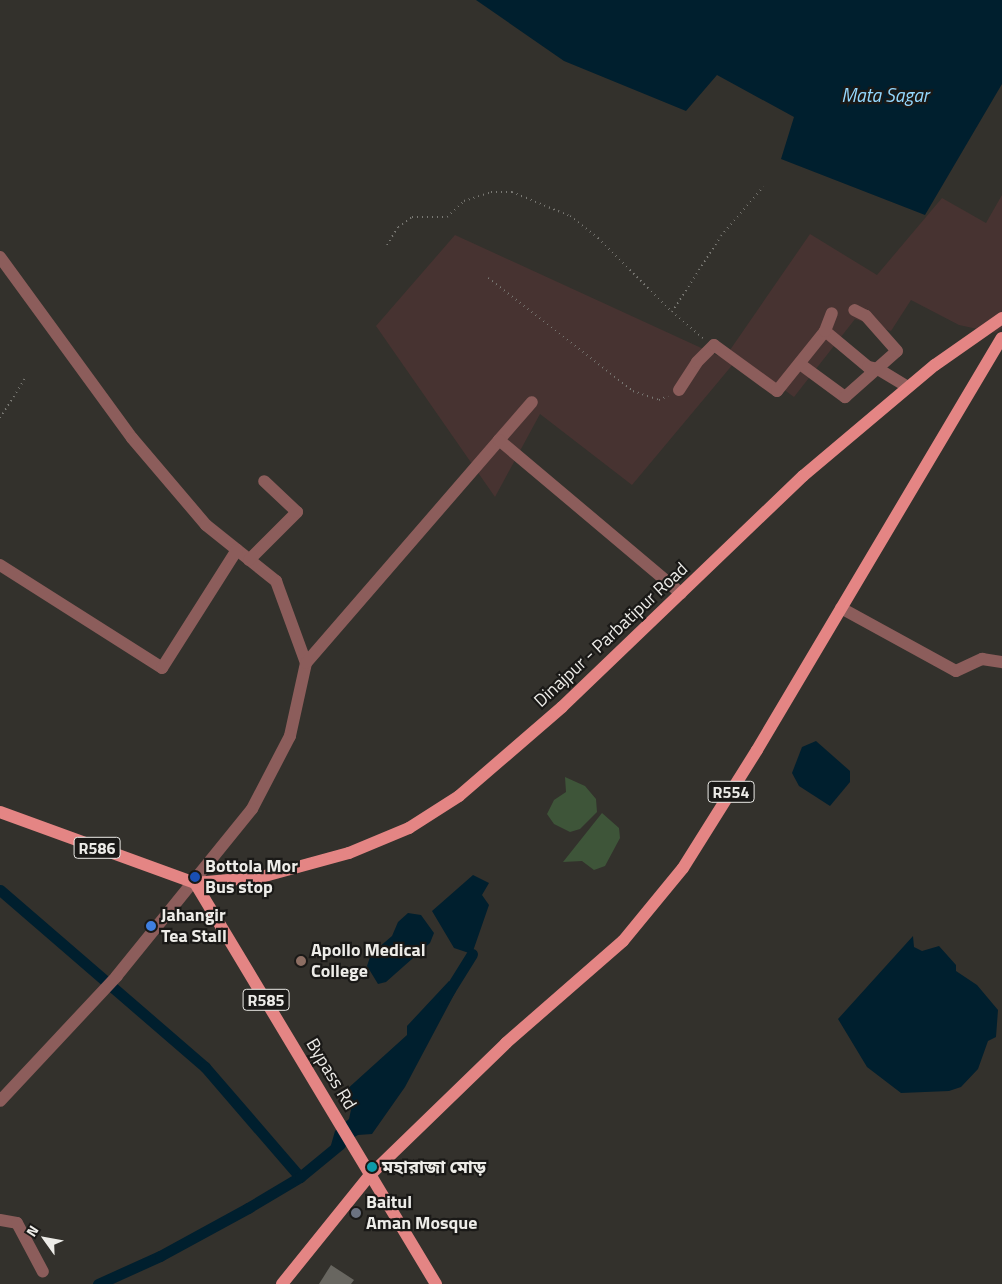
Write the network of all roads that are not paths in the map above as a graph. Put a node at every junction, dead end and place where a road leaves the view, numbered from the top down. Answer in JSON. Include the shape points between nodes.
{"nodes":[{"id":1,"x":0,"y":257,"type":"edge"},
{"id":2,"x":854,"y":310,"type":"dead end"},
{"id":3,"x":832,"y":313,"type":"dead end"},
{"id":4,"x":1002,"y":318,"type":"edge"},
{"id":5,"x":825,"y":331,"type":"junction"},
{"id":6,"x":1002,"y":338,"type":"edge"},
{"id":7,"x":800,"y":364,"type":"junction"},
{"id":8,"x":878,"y":368,"type":"junction"},
{"id":9,"x":908,"y":387,"type":"junction"},
{"id":10,"x":679,"y":390,"type":"road end"},
{"id":11,"x":532,"y":402,"type":"dead end"},
{"id":12,"x":499,"y":440,"type":"junction"},
{"id":13,"x":264,"y":481,"type":"dead end"},
{"id":14,"x":237,"y":550,"type":"junction"},
{"id":15,"x":249,"y":560,"type":"junction"},
{"id":16,"x":0,"y":565,"type":"edge"},
{"id":17,"x":681,"y":593,"type":"junction"},
{"id":18,"x":841,"y":608,"type":"junction"},
{"id":19,"x":1002,"y":662,"type":"edge"},
{"id":20,"x":306,"y":663,"type":"junction"},
{"id":21,"x":0,"y":812,"type":"edge"},
{"id":22,"x":195,"y":883,"type":"junction"},
{"id":23,"x":0,"y":1102,"type":"edge"},
{"id":24,"x":370,"y":1175,"type":"junction"},
{"id":25,"x":0,"y":1220,"type":"edge"},
{"id":26,"x":42,"y":1272,"type":"dead end"},
{"id":27,"x":282,"y":1281,"type":"edge"},
{"id":28,"x":436,"y":1284,"type":"edge"}],
"edges":[{"from":1,"to":14,"type":"street","via":[[132,438],[206,525]]},
{"from":2,"to":8,"type":"street","via":[[866,316],[897,350]]},
{"from":3,"to":5,"type":"street"},
{"from":4,"to":9,"type":"main road","name":"Dinajpur - Parbatipur Road"},
{"from":5,"to":7,"type":"street"},
{"from":5,"to":8,"type":"street","via":[[868,367]]},
{"from":6,"to":18,"type":"main road","number":"R554"},
{"from":7,"to":8,"type":"street","via":[[846,397]]},
{"from":7,"to":10,"type":"street","via":[[777,391],[714,345]]},
{"from":8,"to":9,"type":"street"},
{"from":9,"to":17,"type":"main road","name":"Dinajpur - Parbatipur Road","via":[[803,476]]},
{"from":11,"to":12,"type":"street"},
{"from":12,"to":17,"type":"street"},
{"from":12,"to":20,"type":"street"},
{"from":13,"to":15,"type":"street","via":[[296,512]]},
{"from":14,"to":15,"type":"street"},
{"from":14,"to":16,"type":"street","via":[[162,668]]},
{"from":15,"to":20,"type":"street","via":[[276,581]]},
{"from":17,"to":22,"type":"main road","name":"Dinajpur - Parbatipur Road","via":[[562,707],[459,796],[409,828],[350,853],[261,877]]},
{"from":18,"to":19,"type":"street","via":[[956,671],[982,659]]},
{"from":18,"to":24,"type":"main road","number":"R554","via":[[683,868],[623,941],[506,1043]]},
{"from":20,"to":22,"type":"street","via":[[286,744],[252,810]]},
{"from":21,"to":22,"type":"main road","number":"R586"},
{"from":22,"to":23,"type":"street","via":[[94,1002]]},
{"from":22,"to":24,"type":"main road","name":"Bypass Rd","number":"R585"},
{"from":24,"to":27,"type":"main road","number":"R554"},
{"from":24,"to":28,"type":"main road","name":"Bypass Rd"},
{"from":25,"to":26,"type":"street","via":[[17,1223]]}]}
